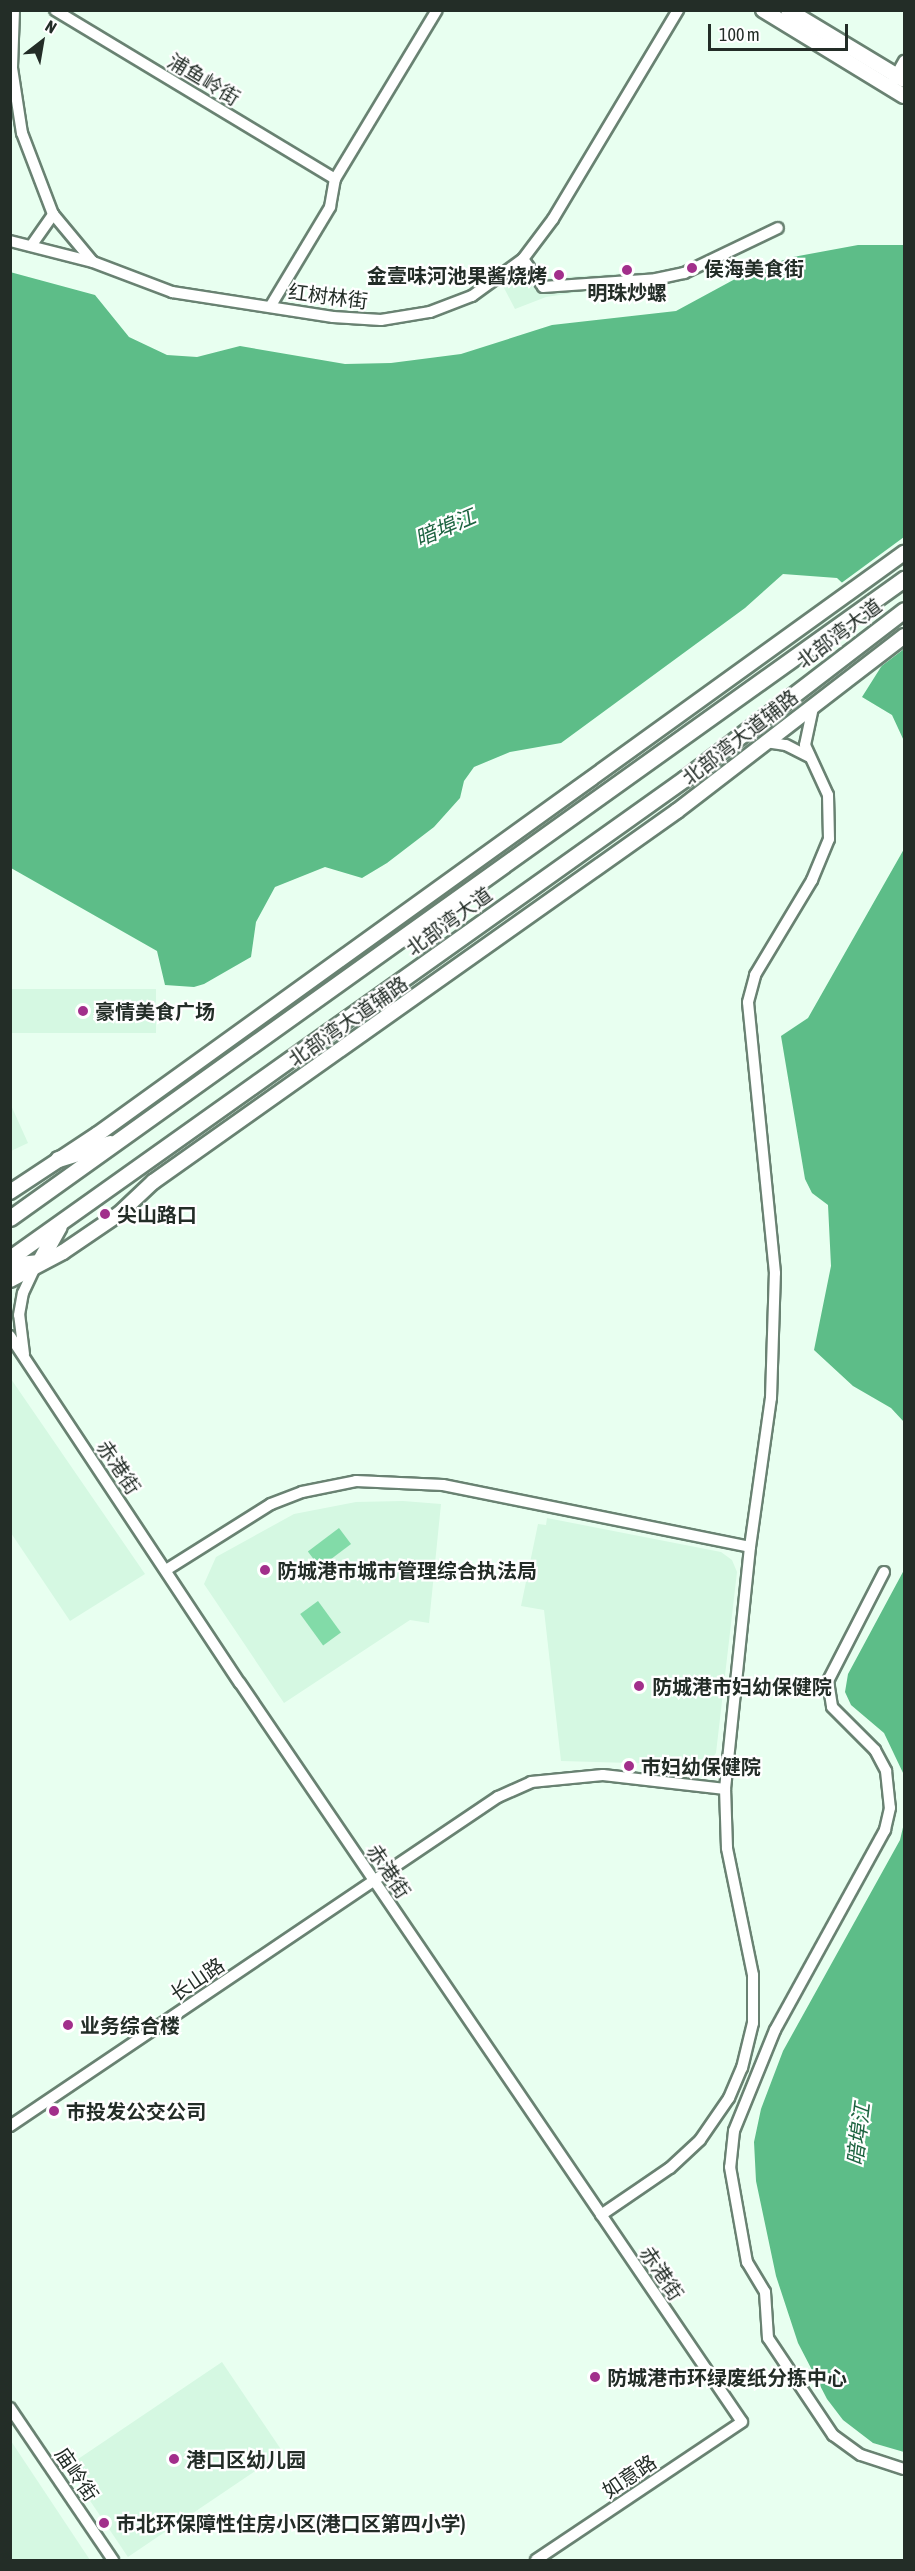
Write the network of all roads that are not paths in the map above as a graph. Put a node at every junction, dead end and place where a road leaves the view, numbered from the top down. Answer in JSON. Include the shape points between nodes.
{"nodes":[{"id":1,"x":14,"y":10,"type":"edge"},
{"id":2,"x":55,"y":10,"type":"edge"},
{"id":3,"x":437,"y":10,"type":"edge"},
{"id":4,"x":678,"y":10,"type":"edge"},
{"id":5,"x":763,"y":10,"type":"edge"},
{"id":6,"x":788,"y":10,"type":"edge"},
{"id":7,"x":904,"y":61,"type":"edge"},
{"id":8,"x":897,"y":80,"type":"edge"},
{"id":9,"x":904,"y":96,"type":"edge"},
{"id":10,"x":335,"y":179,"type":"junction"},
{"id":11,"x":53,"y":214,"type":"junction"},
{"id":12,"x":778,"y":228,"type":"dead end"},
{"id":13,"x":10,"y":241,"type":"edge"},
{"id":14,"x":31,"y":246,"type":"junction"},
{"id":15,"x":523,"y":259,"type":"junction"},
{"id":16,"x":93,"y":262,"type":"junction"},
{"id":17,"x":270,"y":307,"type":"junction"},
{"id":18,"x":904,"y":553,"type":"edge"},
{"id":19,"x":904,"y":579,"type":"edge"},
{"id":20,"x":904,"y":610,"type":"edge"},
{"id":21,"x":904,"y":636,"type":"edge"},
{"id":22,"x":814,"y":703,"type":"junction"},
{"id":23,"x":766,"y":742,"type":"junction"},
{"id":24,"x":808,"y":756,"type":"junction"},
{"id":25,"x":121,"y":1140,"type":"junction"},
{"id":26,"x":58,"y":1159,"type":"junction"},
{"id":27,"x":14,"y":1188,"type":"edge"},
{"id":28,"x":10,"y":1218,"type":"edge"},
{"id":29,"x":62,"y":1221,"type":"junction"},
{"id":30,"x":10,"y":1257,"type":"edge"},
{"id":31,"x":39,"y":1262,"type":"junction"},
{"id":32,"x":10,"y":1265,"type":"edge"},
{"id":33,"x":10,"y":1280,"type":"edge"},
{"id":34,"x":10,"y":1336,"type":"edge"},
{"id":35,"x":10,"y":1350,"type":"edge"},
{"id":36,"x":25,"y":1357,"type":"junction"},
{"id":37,"x":750,"y":1547,"type":"junction"},
{"id":38,"x":165,"y":1570,"type":"junction"},
{"id":39,"x":884,"y":1572,"type":"dead end"},
{"id":40,"x":725,"y":1789,"type":"junction"},
{"id":41,"x":374,"y":1881,"type":"junction"},
{"id":42,"x":10,"y":2126,"type":"edge"},
{"id":43,"x":601,"y":2215,"type":"junction"},
{"id":44,"x":10,"y":2408,"type":"edge"},
{"id":45,"x":742,"y":2422,"type":"joint"},
{"id":46,"x":904,"y":2469,"type":"edge"},
{"id":47,"x":113,"y":2560,"type":"edge"},
{"id":48,"x":536,"y":2560,"type":"edge"}],
"edges":[{"from":1,"to":11,"type":"street","via":[[12,68],[22,133]]},
{"from":2,"to":10,"type":"street","name":"浦鱼岭街"},
{"from":3,"to":10,"type":"street"},
{"from":4,"to":15,"type":"street","name":"红树林街","via":[[553,219]]},
{"from":5,"to":8,"type":"main road"},
{"from":6,"to":8,"type":"main road"},
{"from":7,"to":8,"type":"street"},
{"from":8,"to":9,"type":"main road"},
{"from":10,"to":17,"type":"street","via":[[330,207]]},
{"from":11,"to":14,"type":"street"},
{"from":11,"to":16,"type":"street"},
{"from":12,"to":15,"type":"street","via":[[684,273],[656,279],[543,287]]},
{"from":13,"to":14,"type":"street","name":"红树林街"},
{"from":14,"to":16,"type":"street","name":"红树林街"},
{"from":15,"to":17,"type":"street","name":"红树林街","via":[[472,296],[430,312],[381,320]]},
{"from":16,"to":17,"type":"street","name":"红树林街","via":[[172,292]]},
{"from":18,"to":26,"type":"main road"},
{"from":19,"to":25,"type":"highway","name":"北部湾大道"},
{"from":20,"to":29,"type":"highway","name":"北部湾大道","via":[[674,786]]},
{"from":21,"to":22,"type":"main road","name":"北部湾大道辅路"},
{"from":22,"to":23,"type":"main road","name":"北部湾大道辅路"},
{"from":22,"to":24,"type":"street","via":[[805,735]]},
{"from":23,"to":24,"type":"street","via":[[786,745]]},
{"from":23,"to":31,"type":"main road","name":"北部湾大道辅路","via":[[668,818],[153,1182],[119,1214],[63,1252]]},
{"from":24,"to":37,"type":"street","via":[[828,795],[829,839],[812,880],[755,975],[748,1002],[775,1273],[771,1398]]},
{"from":25,"to":26,"type":"highway"},
{"from":25,"to":28,"type":"highway","name":"北部湾大道"},
{"from":26,"to":27,"type":"main road"},
{"from":29,"to":30,"type":"highway","name":"北部湾大道"},
{"from":29,"to":31,"type":"highway"},
{"from":31,"to":32,"type":"highway"},
{"from":31,"to":33,"type":"main road","name":"北部湾大道辅路"},
{"from":31,"to":36,"type":"street","via":[[23,1293],[19,1315]]},
{"from":34,"to":36,"type":"street","name":"赤港街"},
{"from":35,"to":36,"type":"street"},
{"from":36,"to":38,"type":"street","name":"赤港街"},
{"from":37,"to":38,"type":"street","via":[[443,1485],[356,1481],[302,1492],[271,1504]]},
{"from":37,"to":40,"type":"street"},
{"from":38,"to":41,"type":"street","name":"赤港街"},
{"from":39,"to":46,"type":"street","via":[[830,1670],[828,1688],[832,1707],[874,1750],[886,1771],[890,1808],[885,1830],[776,2030],[734,2131],[730,2167],[747,2262],[765,2292],[765,2325],[773,2346],[833,2435],[861,2455]]},
{"from":40,"to":41,"type":"street","name":"长山路","via":[[603,1775],[531,1782],[498,1797]]},
{"from":40,"to":43,"type":"street","via":[[727,1848],[753,1975],[753,2023],[742,2068],[729,2098],[700,2140],[670,2168]]},
{"from":41,"to":42,"type":"street","name":"长山路"},
{"from":41,"to":43,"type":"street","name":"赤港街"},
{"from":43,"to":45,"type":"street","name":"赤港街"},
{"from":44,"to":47,"type":"street","name":"庙岭街"},
{"from":45,"to":48,"type":"street","name":"如意路"}]}
